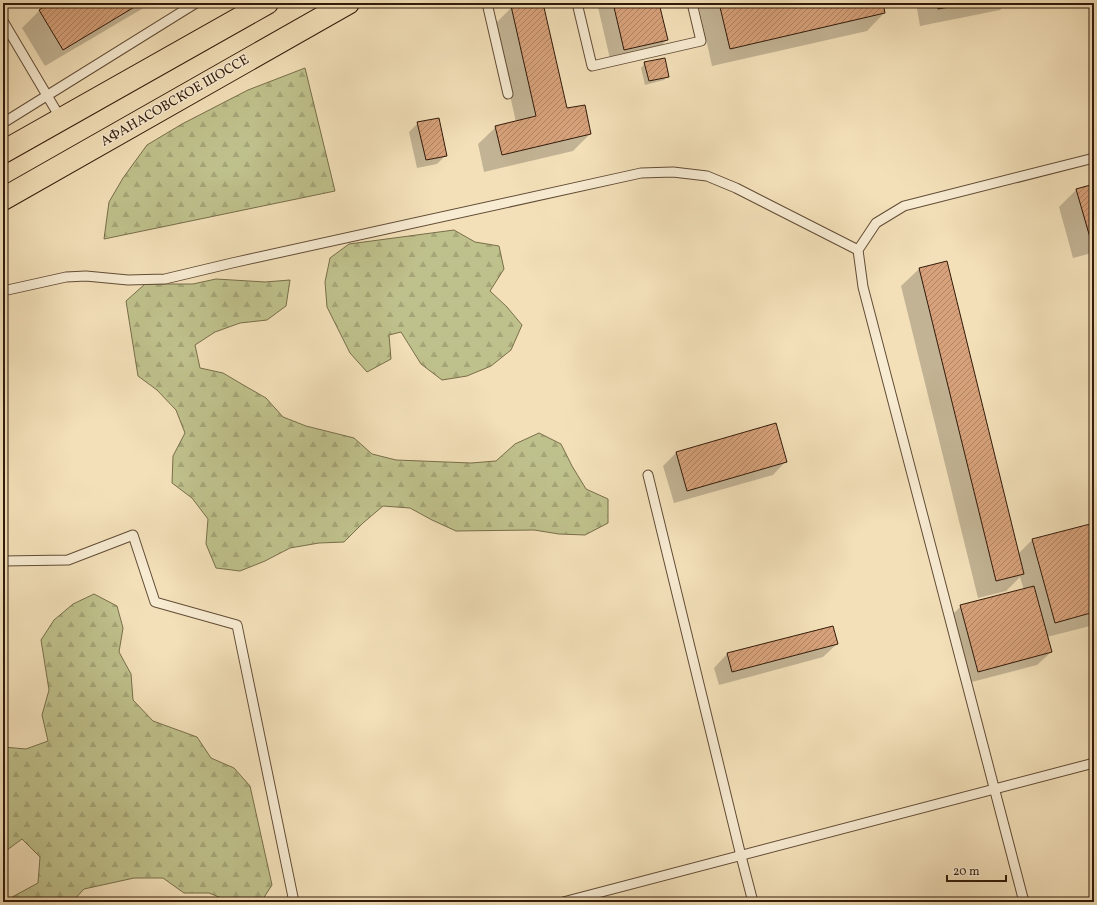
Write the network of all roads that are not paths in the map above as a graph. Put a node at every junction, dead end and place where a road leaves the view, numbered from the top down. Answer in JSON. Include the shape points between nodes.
{"nodes":[{"id":1,"x":196,"y":3,"type":"edge"},
{"id":2,"x":267,"y":3,"type":"edge"},
{"id":3,"x":348,"y":3,"type":"edge"},
{"id":4,"x":487,"y":3,"type":"edge"},
{"id":5,"x":578,"y":3,"type":"edge"},
{"id":6,"x":692,"y":3,"type":"edge"},
{"id":7,"x":3,"y":21,"type":"edge"},
{"id":8,"x":508,"y":94,"type":"dead end"},
{"id":9,"x":46,"y":96,"type":"junction"},
{"id":10,"x":61,"y":119,"type":"junction"},
{"id":11,"x":3,"y":123,"type":"edge"},
{"id":12,"x":3,"y":152,"type":"edge"},
{"id":13,"x":1094,"y":158,"type":"edge"},
{"id":14,"x":3,"y":199,"type":"edge"},
{"id":15,"x":858,"y":250,"type":"junction"},
{"id":16,"x":3,"y":291,"type":"edge"},
{"id":17,"x":648,"y":475,"type":"dead end"},
{"id":18,"x":3,"y":561,"type":"edge"},
{"id":19,"x":1094,"y":763,"type":"edge"},
{"id":20,"x":995,"y":789,"type":"junction"},
{"id":21,"x":741,"y":856,"type":"junction"},
{"id":22,"x":294,"y":902,"type":"edge"},
{"id":23,"x":563,"y":902,"type":"edge"},
{"id":24,"x":753,"y":902,"type":"edge"},
{"id":25,"x":1024,"y":902,"type":"edge"}],
"edges":[{"from":1,"to":9,"type":"lane"},
{"from":2,"to":10,"type":"main road"},
{"from":3,"to":14,"type":"main road","name":"АФАНАСОВСКОЕ ШОССЕ"},
{"from":4,"to":8,"type":"lane"},
{"from":5,"to":6,"type":"lane","via":[[592,66],[701,41]]},
{"from":7,"to":9,"type":"lane"},
{"from":9,"to":10,"type":"lane"},
{"from":9,"to":11,"type":"lane"},
{"from":10,"to":12,"type":"main road"},
{"from":13,"to":15,"type":"lane","via":[[904,206],[876,223]]},
{"from":15,"to":16,"type":"lane","via":[[707,176],[673,172],[641,173],[165,279],[66,277]]},
{"from":15,"to":20,"type":"lane","via":[[863,287]]},
{"from":17,"to":21,"type":"lane"},
{"from":18,"to":22,"type":"lane","via":[[68,560],[134,535],[155,602],[237,625]]},
{"from":19,"to":20,"type":"lane"},
{"from":20,"to":21,"type":"lane"},
{"from":20,"to":25,"type":"lane"},
{"from":21,"to":23,"type":"lane"},
{"from":21,"to":24,"type":"lane"}]}
